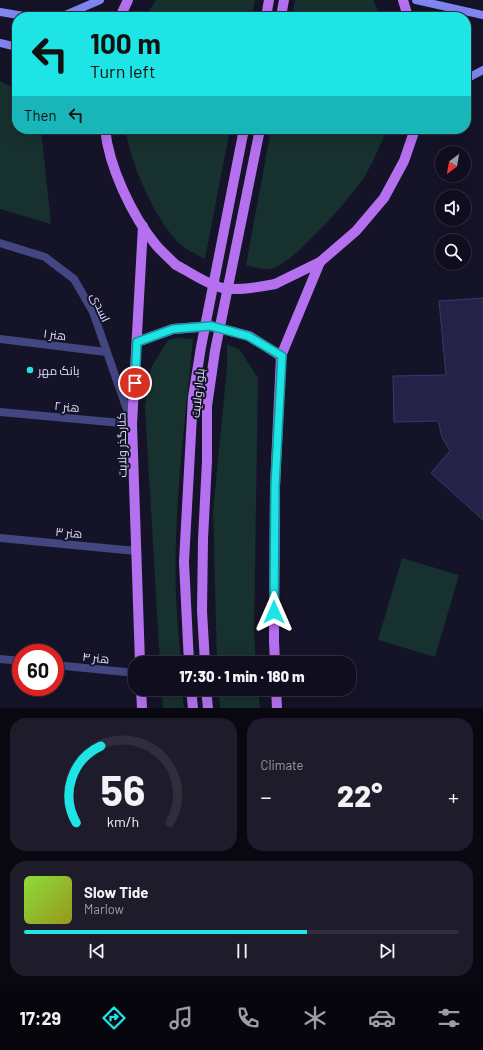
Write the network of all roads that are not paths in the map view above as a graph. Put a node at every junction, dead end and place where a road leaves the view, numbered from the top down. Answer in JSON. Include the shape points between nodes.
{"nodes":[{"id":1,"x":100,"y":0,"type":"edge"},
{"id":2,"x":128,"y":0,"type":"edge"},
{"id":3,"x":269,"y":0,"type":"edge"},
{"id":4,"x":284,"y":0,"type":"edge"},
{"id":5,"x":403,"y":0,"type":"edge"},
{"id":6,"x":416,"y":0,"type":"edge"},
{"id":7,"x":0,"y":12,"type":"edge"},
{"id":8,"x":74,"y":12,"type":"edge"},
{"id":9,"x":122,"y":12,"type":"edge"},
{"id":10,"x":267,"y":12,"type":"edge"},
{"id":11,"x":282,"y":12,"type":"edge"},
{"id":12,"x":407,"y":12,"type":"edge"},
{"id":13,"x":470,"y":12,"type":"edge"},
{"id":14,"x":471,"y":12,"type":"edge"},
{"id":15,"x":12,"y":14,"type":"edge"},
{"id":16,"x":483,"y":15,"type":"edge"},
{"id":17,"x":0,"y":43,"type":"edge"},
{"id":18,"x":12,"y":46,"type":"edge"},
{"id":19,"x":483,"y":70,"type":"edge"},
{"id":20,"x":471,"y":76,"type":"edge"},
{"id":21,"x":106,"y":134,"type":"edge"},
{"id":22,"x":243,"y":134,"type":"edge"},
{"id":23,"x":259,"y":134,"type":"edge"},
{"id":24,"x":413,"y":134,"type":"edge"},
{"id":25,"x":143,"y":226,"type":"junction"},
{"id":26,"x":0,"y":243,"type":"edge"},
{"id":27,"x":320,"y":262,"type":"junction"},
{"id":28,"x":0,"y":339,"type":"edge"},
{"id":29,"x":137,"y":342,"type":"junction"},
{"id":30,"x":106,"y":352,"type":"junction"},
{"id":31,"x":282,"y":356,"type":"junction"},
{"id":32,"x":0,"y":412,"type":"edge"},
{"id":33,"x":132,"y":424,"type":"junction"},
{"id":34,"x":0,"y":538,"type":"edge"},
{"id":35,"x":136,"y":551,"type":"junction"},
{"id":36,"x":140,"y":656,"type":"edge"},
{"id":37,"x":189,"y":656,"type":"edge"},
{"id":38,"x":205,"y":656,"type":"edge"},
{"id":39,"x":275,"y":656,"type":"edge"},
{"id":40,"x":0,"y":659,"type":"edge"},
{"id":41,"x":12,"y":660,"type":"edge"},
{"id":42,"x":64,"y":666,"type":"edge"},
{"id":43,"x":128,"y":672,"type":"edge"},
{"id":44,"x":141,"y":696,"type":"edge"},
{"id":45,"x":192,"y":696,"type":"edge"},
{"id":46,"x":207,"y":696,"type":"edge"},
{"id":47,"x":276,"y":696,"type":"edge"},
{"id":48,"x":142,"y":708,"type":"edge"},
{"id":49,"x":193,"y":708,"type":"edge"},
{"id":50,"x":208,"y":708,"type":"edge"},
{"id":51,"x":277,"y":708,"type":"edge"}],
"edges":[{"from":1,"to":8,"type":"main road"},
{"from":2,"to":9,"type":"main road"},
{"from":3,"to":10,"type":"main road"},
{"from":4,"to":11,"type":"main road"},
{"from":5,"to":12,"type":"main road"},
{"from":6,"to":13,"type":"main road"},
{"from":7,"to":15,"type":"main road"},
{"from":14,"to":16,"type":"main road"},
{"from":17,"to":18,"type":"main road"},
{"from":19,"to":20,"type":"main road"},
{"from":21,"to":25,"type":"main road","via":[[121,184]]},
{"from":22,"to":37,"type":"main road","name":"بلوار ولایت","via":[[193,396],[184,562]]},
{"from":23,"to":38,"type":"main road","name":"بلوار ولایت","via":[[215,351],[207,406],[202,611]]},
{"from":24,"to":27,"type":"main road","via":[[404,161],[384,198],[356,231]]},
{"from":25,"to":27,"type":"main road","bridge":true,"via":[[157,246],[176,265],[223,288],[250,289],[275,284]]},
{"from":25,"to":29,"type":"main road","name":"کنارگذر ولایت"},
{"from":26,"to":30,"type":"street","name":"اسدی","via":[[45,257],[74,279],[93,312]]},
{"from":27,"to":31,"type":"main road"},
{"from":28,"to":30,"type":"street","name":"هنر ۱"},
{"from":29,"to":31,"type":"main road","bridge":true,"via":[[173,329],[211,326],[248,336]]},
{"from":29,"to":33,"type":"main road","name":"کنارگذر ولایت"},
{"from":30,"to":33,"type":"street","name":"اسدی"},
{"from":31,"to":39,"type":"main road","via":[[275,486]]},
{"from":32,"to":33,"type":"street","name":"هنر ۲"},
{"from":33,"to":35,"type":"main road","name":"کنارگذر ولایت"},
{"from":34,"to":35,"type":"street","name":"هنر ۳"},
{"from":35,"to":36,"type":"main road","name":"کنارگذر ولایت"},
{"from":40,"to":41,"type":"street"},
{"from":42,"to":43,"type":"street","name":"هنر ۴"},
{"from":44,"to":48,"type":"main road"},
{"from":45,"to":49,"type":"main road"},
{"from":46,"to":50,"type":"main road"},
{"from":47,"to":51,"type":"main road"}]}
